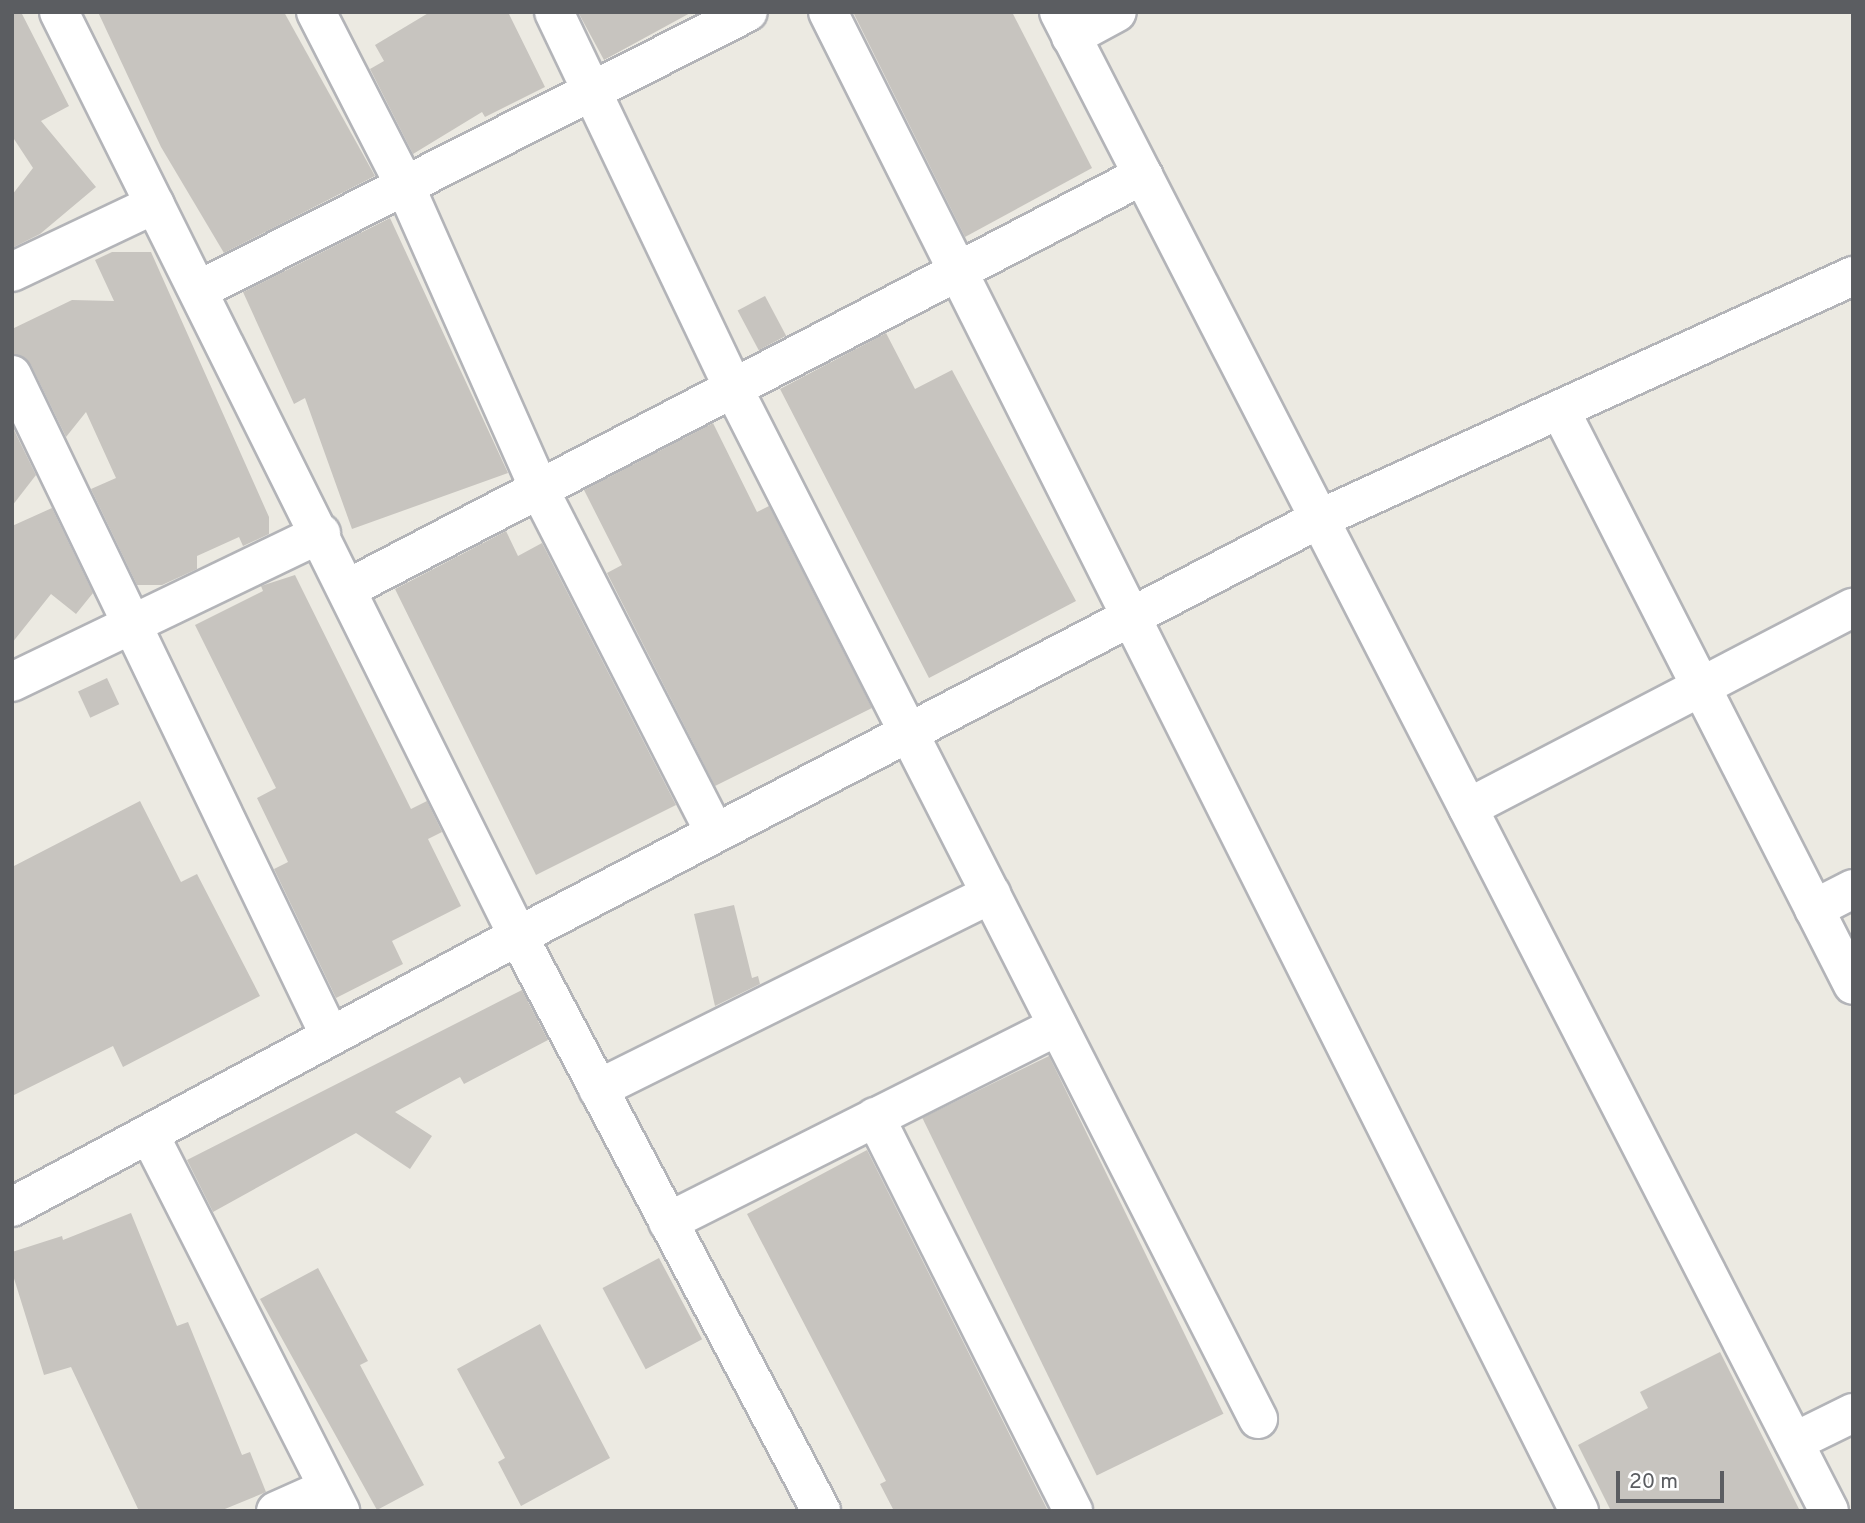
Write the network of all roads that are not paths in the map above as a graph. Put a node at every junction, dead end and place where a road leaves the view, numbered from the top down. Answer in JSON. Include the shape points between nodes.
{"nodes":[{"id":1,"x":59,"y":12,"type":"edge"},
{"id":2,"x":554,"y":12,"type":"edge"},
{"id":3,"x":748,"y":12,"type":"edge"},
{"id":4,"x":828,"y":12,"type":"edge"},
{"id":5,"x":1117,"y":12,"type":"edge"},
{"id":6,"x":327,"y":16,"type":"edge"},
{"id":7,"x":1065,"y":24,"type":"edge"},
{"id":8,"x":595,"y":90,"type":"junction"},
{"id":9,"x":1143,"y":175,"type":"junction"},
{"id":10,"x":405,"y":186,"type":"junction"},
{"id":11,"x":155,"y":204,"type":"junction"},
{"id":12,"x":955,"y":271,"type":"junction"},
{"id":13,"x":12,"y":272,"type":"edge"},
{"id":14,"x":1853,"y":276,"type":"edge"},
{"id":15,"x":199,"y":290,"type":"junction"},
{"id":16,"x":12,"y":375,"type":"edge"},
{"id":17,"x":733,"y":388,"type":"junction"},
{"id":18,"x":1560,"y":410,"type":"junction"},
{"id":19,"x":539,"y":489,"type":"junction"},
{"id":20,"x":1319,"y":519,"type":"junction"},
{"id":21,"x":321,"y":533,"type":"junction"},
{"id":22,"x":349,"y":588,"type":"junction"},
{"id":23,"x":1853,"y":608,"type":"edge"},
{"id":24,"x":1132,"y":614,"type":"junction"},
{"id":25,"x":132,"y":624,"type":"junction"},
{"id":26,"x":12,"y":682,"type":"edge"},
{"id":27,"x":1700,"y":688,"type":"junction"},
{"id":28,"x":908,"y":732,"type":"junction"},
{"id":29,"x":1468,"y":808,"type":"junction"},
{"id":30,"x":715,"y":833,"type":"junction"},
{"id":31,"x":1853,"y":889,"type":"edge"},
{"id":32,"x":991,"y":894,"type":"junction"},
{"id":33,"x":1814,"y":909,"type":"junction"},
{"id":34,"x":518,"y":936,"type":"junction"},
{"id":35,"x":1853,"y":985,"type":"edge"},
{"id":36,"x":1058,"y":1026,"type":"junction"},
{"id":37,"x":330,"y":1036,"type":"junction"},
{"id":38,"x":598,"y":1089,"type":"junction"},
{"id":39,"x":875,"y":1118,"type":"junction"},
{"id":40,"x":149,"y":1134,"type":"junction"},
{"id":41,"x":13,"y":1206,"type":"edge"},
{"id":42,"x":668,"y":1222,"type":"junction"},
{"id":43,"x":1853,"y":1413,"type":"edge"},
{"id":44,"x":1258,"y":1419,"type":"dead end"},
{"id":45,"x":1794,"y":1441,"type":"junction"},
{"id":46,"x":334,"y":1499,"type":"edge"},
{"id":47,"x":276,"y":1511,"type":"edge"},
{"id":48,"x":821,"y":1511,"type":"edge"},
{"id":49,"x":1073,"y":1511,"type":"edge"},
{"id":50,"x":1580,"y":1511,"type":"edge"},
{"id":51,"x":1829,"y":1511,"type":"edge"}],
"edges":[{"from":1,"to":11,"type":"street"},
{"from":2,"to":8,"type":"street"},
{"from":3,"to":8,"type":"street"},
{"from":4,"to":12,"type":"street"},
{"from":5,"to":7,"type":"street"},
{"from":6,"to":10,"type":"street"},
{"from":7,"to":9,"type":"street"},
{"from":8,"to":10,"type":"street"},
{"from":8,"to":17,"type":"street"},
{"from":9,"to":12,"type":"street"},
{"from":9,"to":20,"type":"street"},
{"from":10,"to":15,"type":"street"},
{"from":10,"to":19,"type":"street"},
{"from":11,"to":13,"type":"street"},
{"from":11,"to":15,"type":"street"},
{"from":12,"to":17,"type":"street"},
{"from":12,"to":24,"type":"street"},
{"from":14,"to":18,"type":"street"},
{"from":15,"to":21,"type":"street"},
{"from":16,"to":25,"type":"street"},
{"from":17,"to":19,"type":"street"},
{"from":17,"to":28,"type":"street"},
{"from":18,"to":20,"type":"street"},
{"from":18,"to":27,"type":"street"},
{"from":19,"to":22,"type":"street"},
{"from":19,"to":30,"type":"street"},
{"from":20,"to":24,"type":"street"},
{"from":20,"to":29,"type":"street"},
{"from":21,"to":22,"type":"street"},
{"from":21,"to":25,"type":"street"},
{"from":22,"to":34,"type":"street"},
{"from":23,"to":27,"type":"street"},
{"from":24,"to":28,"type":"street"},
{"from":24,"to":50,"type":"street"},
{"from":25,"to":26,"type":"street"},
{"from":25,"to":37,"type":"street"},
{"from":27,"to":29,"type":"street"},
{"from":27,"to":33,"type":"street"},
{"from":28,"to":30,"type":"street"},
{"from":28,"to":32,"type":"street"},
{"from":29,"to":45,"type":"street"},
{"from":30,"to":34,"type":"street"},
{"from":31,"to":33,"type":"street"},
{"from":32,"to":36,"type":"street"},
{"from":32,"to":38,"type":"street"},
{"from":33,"to":35,"type":"street"},
{"from":34,"to":37,"type":"street"},
{"from":34,"to":38,"type":"street"},
{"from":36,"to":39,"type":"street"},
{"from":36,"to":44,"type":"street"},
{"from":37,"to":40,"type":"street"},
{"from":38,"to":42,"type":"street"},
{"from":39,"to":42,"type":"street"},
{"from":39,"to":49,"type":"street"},
{"from":40,"to":41,"type":"street"},
{"from":40,"to":46,"type":"street"},
{"from":42,"to":48,"type":"street"},
{"from":43,"to":45,"type":"street"},
{"from":45,"to":51,"type":"street"},
{"from":46,"to":47,"type":"street"}]}
